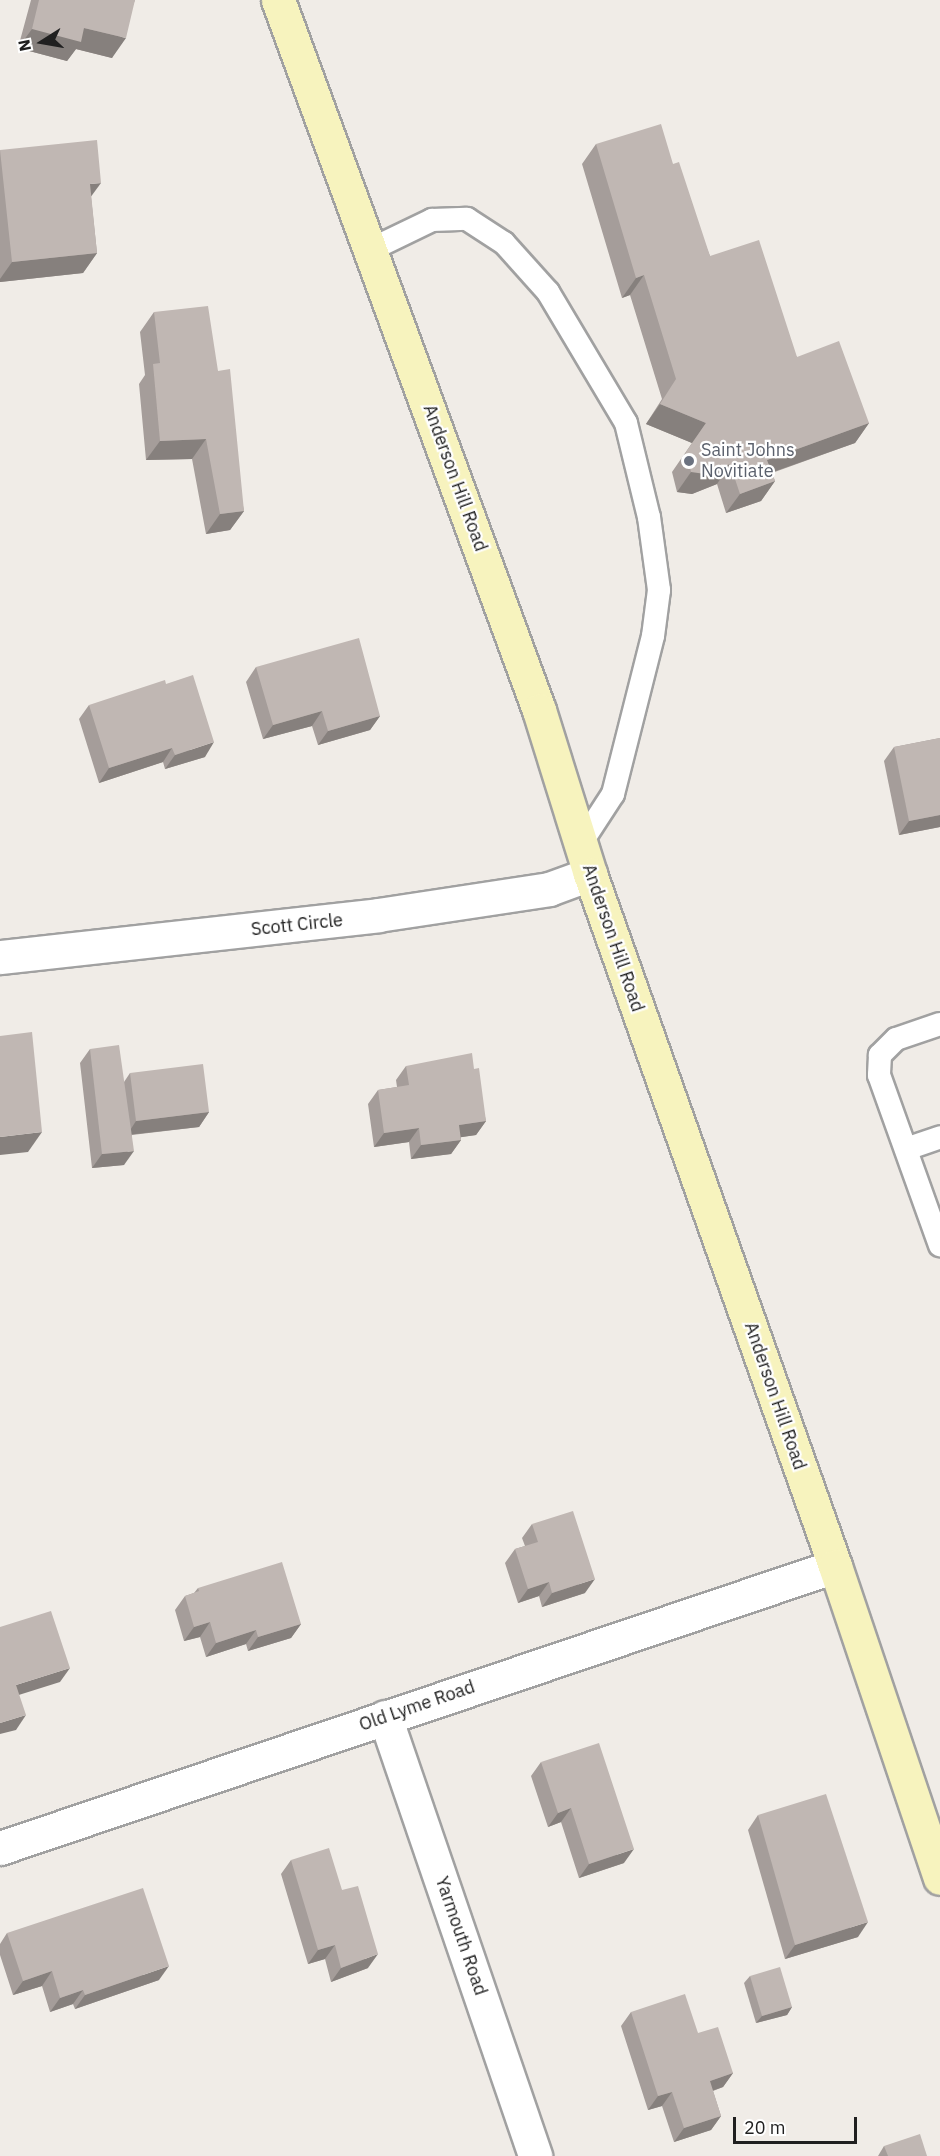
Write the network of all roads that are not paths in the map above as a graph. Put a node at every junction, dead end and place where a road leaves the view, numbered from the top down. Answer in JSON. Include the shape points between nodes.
{"nodes":[{"id":1,"x":278,"y":0,"type":"edge"},
{"id":2,"x":372,"y":249,"type":"junction"},
{"id":3,"x":581,"y":843,"type":"junction"},
{"id":4,"x":590,"y":874,"type":"junction"},
{"id":5,"x":0,"y":957,"type":"edge"},
{"id":6,"x":940,"y":1024,"type":"edge"},
{"id":7,"x":940,"y":1137,"type":"edge"},
{"id":8,"x":906,"y":1149,"type":"junction"},
{"id":9,"x":940,"y":1245,"type":"edge"},
{"id":10,"x":835,"y":1566,"type":"junction"},
{"id":11,"x":385,"y":1717,"type":"junction"},
{"id":12,"x":0,"y":1848,"type":"edge"},
{"id":13,"x":940,"y":1878,"type":"edge"},
{"id":14,"x":535,"y":2156,"type":"edge"}],
"edges":[{"from":1,"to":2,"type":"main road","name":"Anderson Hill Road"},
{"from":2,"to":3,"type":"main road","name":"Anderson Hill Road","via":[[539,710]]},
{"from":2,"to":3,"type":"lane","via":[[432,220],[467,219],[504,243],[548,292],[626,423],[649,517],[659,590],[653,636],[613,794]]},
{"from":3,"to":4,"type":"main road","name":"Anderson Hill Road"},
{"from":4,"to":5,"type":"street","name":"Scott Circle","via":[[549,889],[378,915]]},
{"from":4,"to":10,"type":"main road","name":"Anderson Hill Road"},
{"from":6,"to":8,"type":"lane","via":[[896,1039],[880,1055],[879,1075]]},
{"from":7,"to":8,"type":"lane"},
{"from":8,"to":9,"type":"lane"},
{"from":10,"to":11,"type":"street","name":"Old Lyme Road"},
{"from":10,"to":13,"type":"main road","name":"Anderson Hill Road"},
{"from":11,"to":12,"type":"street","name":"Old Lyme Road"},
{"from":11,"to":14,"type":"street","name":"Yarmouth Road"}]}
